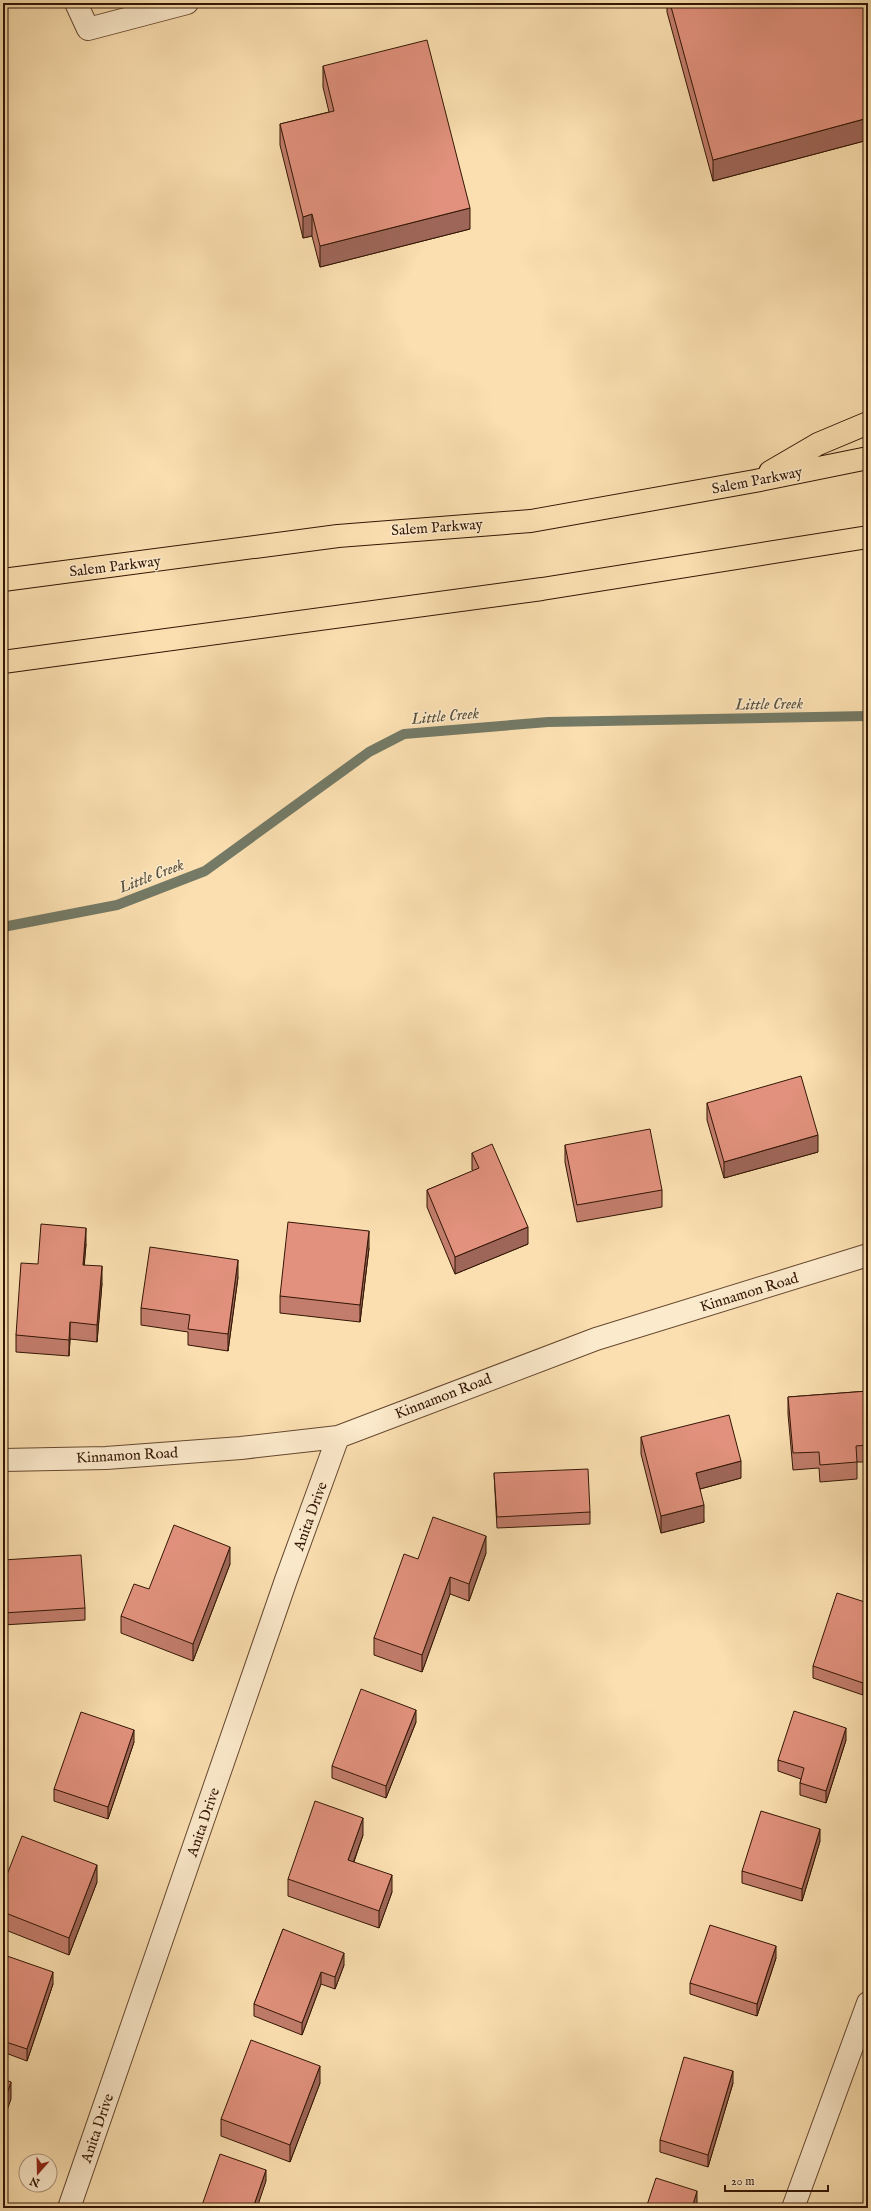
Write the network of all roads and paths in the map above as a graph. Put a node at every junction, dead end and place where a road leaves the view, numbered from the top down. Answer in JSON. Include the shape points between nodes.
{"nodes":[{"id":1,"x":76,"y":3,"type":"edge"},
{"id":2,"x":187,"y":3,"type":"edge"},
{"id":3,"x":868,"y":423,"type":"edge"},
{"id":4,"x":868,"y":458,"type":"edge"},
{"id":5,"x":755,"y":481,"type":"junction"},
{"id":6,"x":868,"y":537,"type":"edge"},
{"id":7,"x":3,"y":580,"type":"edge"},
{"id":8,"x":3,"y":662,"type":"edge"},
{"id":9,"x":868,"y":1255,"type":"edge"},
{"id":10,"x":338,"y":1437,"type":"junction"},
{"id":11,"x":3,"y":1460,"type":"edge"},
{"id":12,"x":868,"y":2003,"type":"edge"},
{"id":13,"x":70,"y":2208,"type":"edge"},
{"id":14,"x":793,"y":2208,"type":"edge"}],
"edges":[{"from":1,"to":2,"type":"street","via":[[88,30]]},
{"from":3,"to":5,"type":"highway","via":[[818,444]]},
{"from":4,"to":5,"type":"highway","name":"Salem Parkway"},
{"from":5,"to":7,"type":"highway","name":"Salem Parkway","via":[[531,521],[354,534]]},
{"from":6,"to":8,"type":"highway","via":[[542,590]]},
{"from":9,"to":10,"type":"street","name":"Kinnamon Road","via":[[596,1339]]},
{"from":10,"to":11,"type":"street","name":"Kinnamon Road","via":[[241,1448],[122,1457]]},
{"from":10,"to":13,"type":"street","name":"Anita Drive","via":[[286,1580]]},
{"from":12,"to":14,"type":"street"}]}
